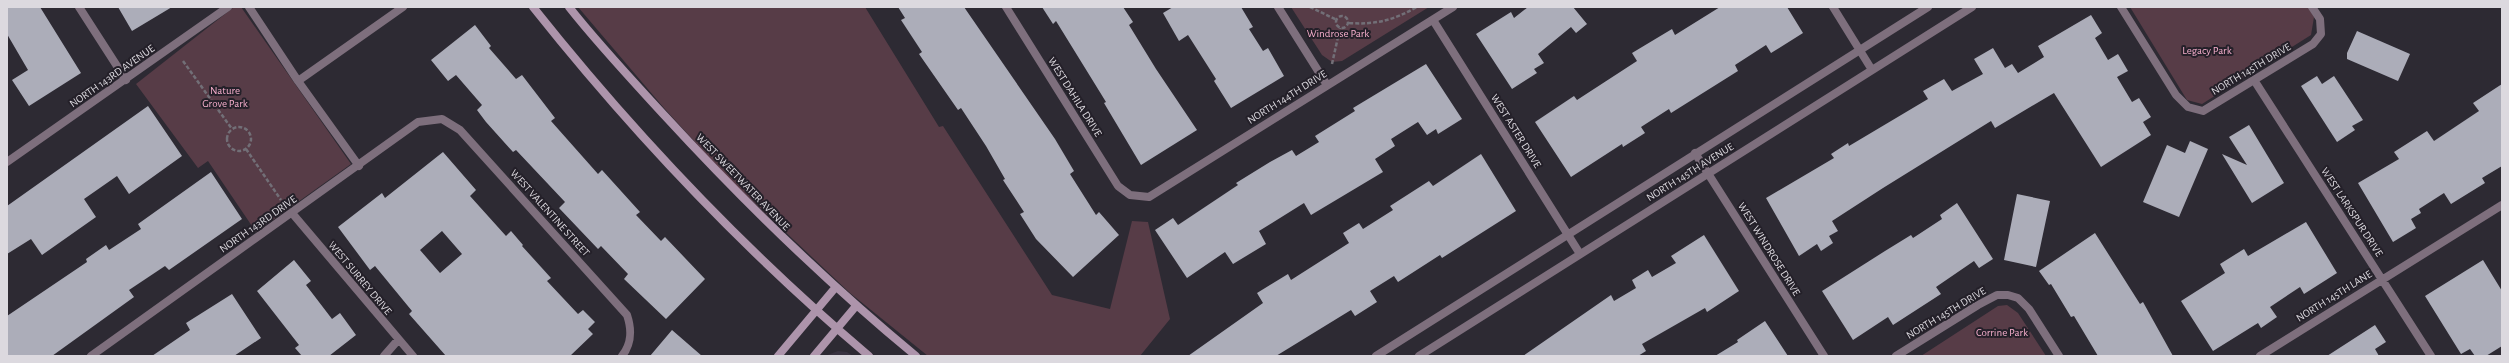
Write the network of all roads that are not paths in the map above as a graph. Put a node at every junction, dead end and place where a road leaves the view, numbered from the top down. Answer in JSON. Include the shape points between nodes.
{"nodes":[{"id":1,"x":79,"y":7,"type":"edge"},
{"id":2,"x":228,"y":7,"type":"edge"},
{"id":3,"x":249,"y":7,"type":"edge"},
{"id":4,"x":403,"y":7,"type":"edge"},
{"id":5,"x":533,"y":7,"type":"edge"},
{"id":6,"x":569,"y":7,"type":"edge"},
{"id":7,"x":1006,"y":7,"type":"edge"},
{"id":8,"x":1278,"y":7,"type":"edge"},
{"id":9,"x":1453,"y":7,"type":"edge"},
{"id":10,"x":1833,"y":7,"type":"edge"},
{"id":11,"x":1928,"y":7,"type":"edge"},
{"id":12,"x":1972,"y":7,"type":"edge"},
{"id":13,"x":2121,"y":7,"type":"edge"},
{"id":14,"x":2312,"y":7,"type":"edge"},
{"id":15,"x":1433,"y":20,"type":"junction"},
{"id":16,"x":1860,"y":50,"type":"junction"},
{"id":17,"x":1872,"y":70,"type":"junction"},
{"id":18,"x":126,"y":80,"type":"junction"},
{"id":19,"x":2254,"y":80,"type":"junction"},
{"id":20,"x":298,"y":81,"type":"junction"},
{"id":21,"x":1327,"y":85,"type":"junction"},
{"id":22,"x":442,"y":118,"type":"joint"},
{"id":23,"x":1695,"y":153,"type":"junction"},
{"id":24,"x":7,"y":162,"type":"edge"},
{"id":25,"x":359,"y":166,"type":"junction"},
{"id":26,"x":1708,"y":174,"type":"junction"},
{"id":27,"x":1130,"y":195,"type":"joint"},
{"id":28,"x":2502,"y":205,"type":"edge"},
{"id":29,"x":292,"y":213,"type":"junction"},
{"id":30,"x":1567,"y":234,"type":"junction"},
{"id":31,"x":1580,"y":254,"type":"junction"},
{"id":32,"x":2382,"y":279,"type":"junction"},
{"id":33,"x":835,"y":288,"type":"junction"},
{"id":34,"x":856,"y":306,"type":"junction"},
{"id":35,"x":816,"y":310,"type":"junction"},
{"id":36,"x":836,"y":329,"type":"junction"},
{"id":37,"x":398,"y":340,"type":"junction"},
{"id":38,"x":91,"y":356,"type":"edge"},
{"id":39,"x":384,"y":356,"type":"edge"},
{"id":40,"x":413,"y":356,"type":"edge"},
{"id":41,"x":622,"y":356,"type":"edge"},
{"id":42,"x":778,"y":356,"type":"edge"},
{"id":43,"x":814,"y":356,"type":"edge"},
{"id":44,"x":869,"y":356,"type":"edge"},
{"id":45,"x":916,"y":356,"type":"edge"},
{"id":46,"x":1376,"y":356,"type":"edge"},
{"id":47,"x":1419,"y":356,"type":"edge"},
{"id":48,"x":1824,"y":356,"type":"edge"},
{"id":49,"x":1896,"y":356,"type":"edge"},
{"id":50,"x":2059,"y":356,"type":"edge"},
{"id":51,"x":2260,"y":356,"type":"edge"},
{"id":52,"x":2431,"y":356,"type":"edge"}],
"edges":[{"from":1,"to":18,"type":"street"},
{"from":2,"to":18,"type":"street","name":"NORTH 143RD AVENUE"},
{"from":3,"to":20,"type":"street"},
{"from":4,"to":20,"type":"street"},
{"from":5,"to":35,"type":"street","via":[[607,99],[659,156],[727,226]]},
{"from":6,"to":33,"type":"street","name":"WEST SWEETWATER AVENUE","via":[[727,183]]},
{"from":7,"to":27,"type":"street","name":"WEST DAHILA DRIVE","via":[[1118,186]]},
{"from":8,"to":21,"type":"street"},
{"from":9,"to":15,"type":"street","name":"NORTH 144TH DRIVE"},
{"from":10,"to":16,"type":"street"},
{"from":11,"to":16,"type":"street","name":"NORTH 145TH AVENUE"},
{"from":12,"to":17,"type":"street","name":"NORTH 145TH AVENUE"},
{"from":13,"to":19,"type":"street","name":"NORTH 145TH DRIVE","via":[[2176,95],[2188,108],[2203,111]]},
{"from":14,"to":19,"type":"street","name":"NORTH 145TH DRIVE","via":[[2320,19],[2321,34],[2313,44]]},
{"from":15,"to":21,"type":"street","name":"NORTH 144TH DRIVE"},
{"from":15,"to":30,"type":"street","name":"WEST ASTER DRIVE"},
{"from":16,"to":17,"type":"street"},
{"from":16,"to":23,"type":"street","name":"NORTH 145TH AVENUE"},
{"from":17,"to":26,"type":"street","name":"NORTH 145TH AVENUE"},
{"from":18,"to":24,"type":"street","name":"NORTH 143RD AVENUE"},
{"from":19,"to":32,"type":"street","name":"WEST LARKSPUR DRIVE"},
{"from":20,"to":25,"type":"street"},
{"from":21,"to":27,"type":"street","name":"NORTH 144TH DRIVE","via":[[1148,197]]},
{"from":22,"to":25,"type":"street","name":"NORTH 143RD DRIVE","via":[[418,122]]},
{"from":22,"to":41,"type":"street","name":"WEST VALENTINE STREET","via":[[460,130],[628,315],[632,331]]},
{"from":23,"to":26,"type":"street","name":"WEST WINDROSE DRIVE"},
{"from":23,"to":30,"type":"street","name":"NORTH 145TH AVENUE"},
{"from":25,"to":29,"type":"street","name":"NORTH 143RD DRIVE"},
{"from":26,"to":31,"type":"street","name":"NORTH 145TH AVENUE"},
{"from":26,"to":48,"type":"street","name":"WEST WINDROSE DRIVE"},
{"from":28,"to":32,"type":"street","name":"NORTH 145TH LANE"},
{"from":29,"to":37,"type":"street","name":"WEST SURREY DRIVE"},
{"from":29,"to":38,"type":"street","name":"NORTH 143RD DRIVE"},
{"from":30,"to":31,"type":"street","name":"WEST ASTER DRIVE"},
{"from":30,"to":46,"type":"street","name":"NORTH 145TH AVENUE"},
{"from":31,"to":47,"type":"street","name":"NORTH 145TH AVENUE"},
{"from":32,"to":51,"type":"street","name":"NORTH 145TH LANE"},
{"from":32,"to":52,"type":"street","name":"WEST LARKSPUR DRIVE"},
{"from":33,"to":34,"type":"street","name":"WEST SWEETWATER AVENUE"},
{"from":33,"to":35,"type":"street"},
{"from":34,"to":36,"type":"street"},
{"from":34,"to":45,"type":"street","name":"WEST SWEETWATER AVENUE"},
{"from":35,"to":36,"type":"street"},
{"from":35,"to":42,"type":"street"},
{"from":36,"to":43,"type":"street"},
{"from":36,"to":44,"type":"street"},
{"from":37,"to":39,"type":"street"},
{"from":37,"to":40,"type":"street","name":"WEST SURREY DRIVE"},
{"from":49,"to":50,"type":"street","name":"NORTH 145TH DRIVE","via":[[1997,295],[2018,298],[2030,309]]}]}
